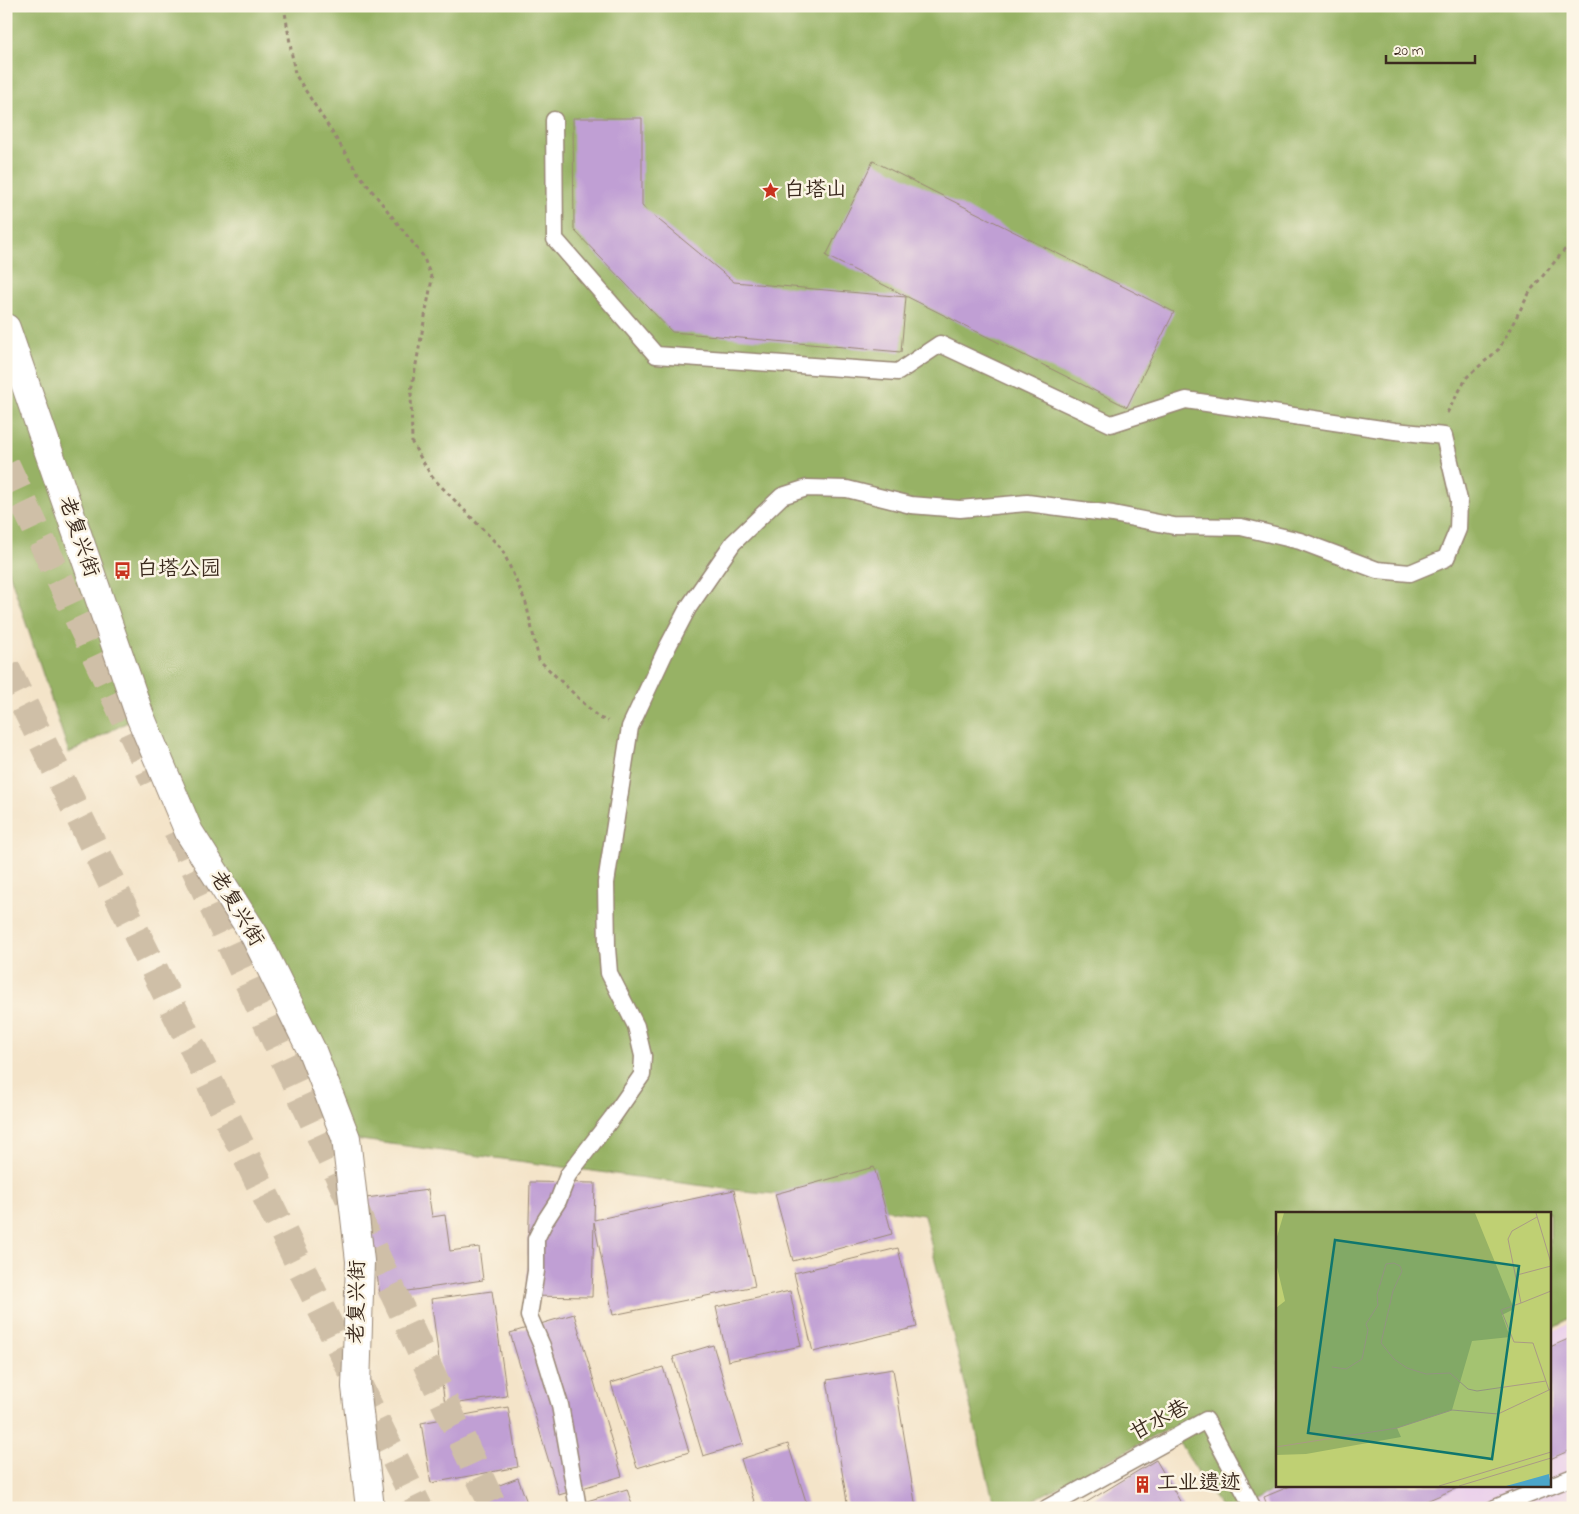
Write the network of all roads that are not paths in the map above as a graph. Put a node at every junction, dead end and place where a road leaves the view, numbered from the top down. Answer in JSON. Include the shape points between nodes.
{"nodes":[{"id":1,"x":554,"y":120,"type":"dead end"},
{"id":2,"x":6,"y":328,"type":"edge"},
{"id":3,"x":1573,"y":1477,"type":"edge"},
{"id":4,"x":1552,"y":1486,"type":"edge"},
{"id":5,"x":1552,"y":1486,"type":"edge"},
{"id":6,"x":1502,"y":1507,"type":"edge"},
{"id":7,"x":370,"y":1508,"type":"edge"},
{"id":8,"x":578,"y":1508,"type":"edge"},
{"id":9,"x":1047,"y":1508,"type":"edge"},
{"id":10,"x":1253,"y":1508,"type":"edge"}],
"edges":[{"from":1,"to":8,"type":"lane","via":[[555,239],[656,355],[898,372],[940,344],[1111,424],[1186,400],[1444,436],[1459,500],[1458,529],[1446,558],[1410,573],[1377,570],[1300,541],[1241,527],[1174,526],[1027,503],[960,509],[911,505],[847,489],[807,488],[782,496],[733,543],[688,608],[630,727],[606,883],[607,948],[609,973],[636,1026],[643,1056],[642,1075],[568,1175],[558,1201],[536,1239],[530,1316],[560,1405]]},
{"from":2,"to":7,"type":"street","name":"老复兴街","via":[[140,716],[189,832],[255,936],[312,1051],[346,1138],[360,1261],[356,1387]]},
{"from":3,"to":5,"type":"lane"},
{"from":4,"to":6,"type":"lane"},
{"from":9,"to":10,"type":"lane","name":"甘水巷","via":[[1206,1420]]}]}
